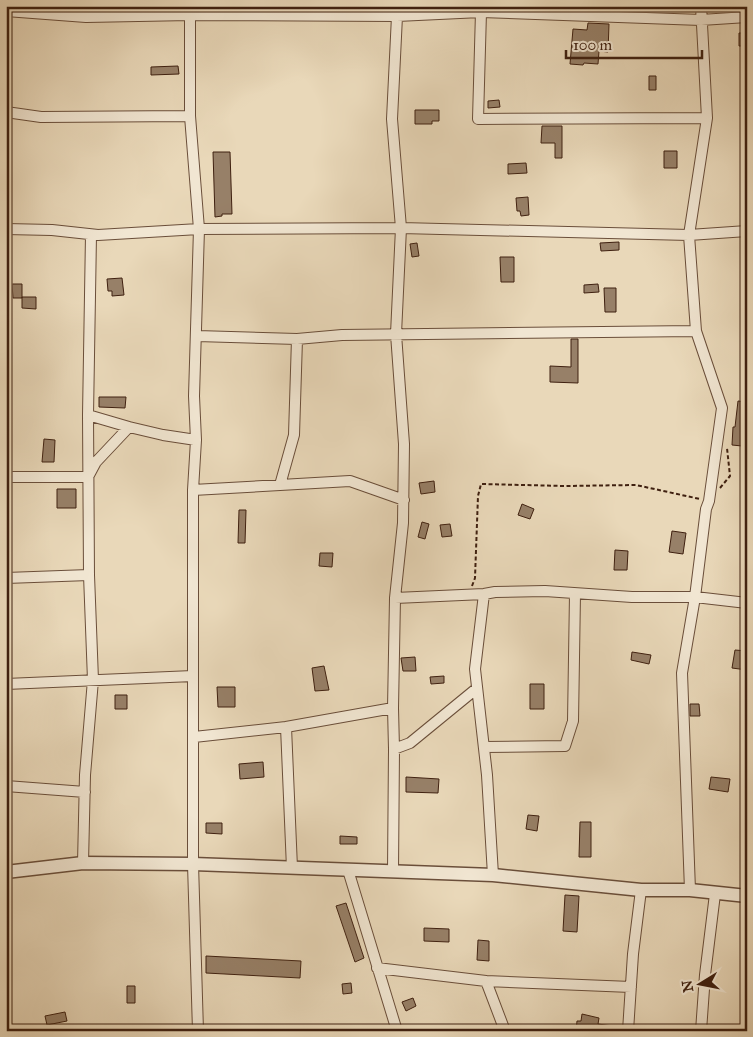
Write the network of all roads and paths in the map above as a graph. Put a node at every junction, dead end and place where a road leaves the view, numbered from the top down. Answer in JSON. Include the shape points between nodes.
{"nodes":[{"id":1,"x":86,"y":6,"type":"edge"},
{"id":2,"x":701,"y":6,"type":"edge"},
{"id":3,"x":6,"y":10,"type":"edge"},
{"id":4,"x":190,"y":10,"type":"edge"},
{"id":5,"x":481,"y":12,"type":"junction"},
{"id":6,"x":397,"y":16,"type":"junction"},
{"id":7,"x":86,"y":17,"type":"junction"},
{"id":8,"x":747,"y":17,"type":"edge"},
{"id":9,"x":702,"y":20,"type":"junction"},
{"id":10,"x":6,"y":112,"type":"edge"},
{"id":11,"x":190,"y":116,"type":"junction"},
{"id":12,"x":707,"y":118,"type":"junction"},
{"id":13,"x":199,"y":228,"type":"junction"},
{"id":14,"x":401,"y":228,"type":"junction"},
{"id":15,"x":6,"y":229,"type":"edge"},
{"id":16,"x":747,"y":231,"type":"edge"},
{"id":17,"x":91,"y":235,"type":"junction"},
{"id":18,"x":689,"y":235,"type":"junction"},
{"id":19,"x":696,"y":331,"type":"junction"},
{"id":20,"x":396,"y":334,"type":"junction"},
{"id":21,"x":197,"y":336,"type":"junction"},
{"id":22,"x":297,"y":339,"type":"junction"},
{"id":23,"x":88,"y":415,"type":"junction"},
{"id":24,"x":129,"y":427,"type":"junction"},
{"id":25,"x":196,"y":440,"type":"junction"},
{"id":26,"x":726,"y":447,"type":"dead end"},
{"id":27,"x":6,"y":477,"type":"edge"},
{"id":28,"x":88,"y":477,"type":"junction"},
{"id":29,"x":280,"y":485,"type":"junction"},
{"id":30,"x":194,"y":490,"type":"junction"},
{"id":31,"x":404,"y":500,"type":"junction"},
{"id":32,"x":709,"y":501,"type":"junction"},
{"id":33,"x":89,"y":576,"type":"junction"},
{"id":34,"x":6,"y":578,"type":"edge"},
{"id":35,"x":484,"y":594,"type":"junction"},
{"id":36,"x":575,"y":594,"type":"junction"},
{"id":37,"x":467,"y":595,"type":"junction"},
{"id":38,"x":695,"y":597,"type":"junction"},
{"id":39,"x":395,"y":598,"type":"junction"},
{"id":40,"x":747,"y":603,"type":"edge"},
{"id":41,"x":193,"y":676,"type":"junction"},
{"id":42,"x":92,"y":680,"type":"junction"},
{"id":43,"x":6,"y":684,"type":"edge"},
{"id":44,"x":476,"y":689,"type":"junction"},
{"id":45,"x":393,"y":708,"type":"junction"},
{"id":46,"x":286,"y":726,"type":"junction"},
{"id":47,"x":194,"y":737,"type":"junction"},
{"id":48,"x":484,"y":747,"type":"junction"},
{"id":49,"x":394,"y":749,"type":"junction"},
{"id":50,"x":6,"y":786,"type":"edge"},
{"id":51,"x":84,"y":792,"type":"junction"},
{"id":52,"x":83,"y":863,"type":"junction"},
{"id":53,"x":193,"y":864,"type":"junction"},
{"id":54,"x":292,"y":868,"type":"junction"},
{"id":55,"x":348,"y":870,"type":"junction"},
{"id":56,"x":392,"y":871,"type":"junction"},
{"id":57,"x":6,"y":872,"type":"edge"},
{"id":58,"x":493,"y":875,"type":"junction"},
{"id":59,"x":641,"y":890,"type":"junction"},
{"id":60,"x":690,"y":890,"type":"junction"},
{"id":61,"x":715,"y":894,"type":"junction"},
{"id":62,"x":747,"y":896,"type":"edge"},
{"id":63,"x":377,"y":968,"type":"junction"},
{"id":64,"x":486,"y":981,"type":"junction"},
{"id":65,"x":631,"y":988,"type":"junction"},
{"id":66,"x":198,"y":1031,"type":"edge"},
{"id":67,"x":397,"y":1031,"type":"edge"},
{"id":68,"x":505,"y":1031,"type":"edge"},
{"id":69,"x":628,"y":1031,"type":"edge"},
{"id":70,"x":701,"y":1031,"type":"edge"}],
"edges":[{"from":1,"to":7,"type":"street"},
{"from":2,"to":9,"type":"street"},
{"from":3,"to":7,"type":"street"},
{"from":4,"to":6,"type":"street"},
{"from":4,"to":7,"type":"street"},
{"from":4,"to":11,"type":"street"},
{"from":5,"to":6,"type":"street"},
{"from":5,"to":9,"type":"street"},
{"from":5,"to":12,"type":"street","via":[[478,119]]},
{"from":6,"to":14,"type":"street","via":[[392,119]]},
{"from":8,"to":9,"type":"street"},
{"from":9,"to":12,"type":"street"},
{"from":10,"to":11,"type":"street","via":[[41,117]]},
{"from":11,"to":13,"type":"street"},
{"from":12,"to":18,"type":"street"},
{"from":13,"to":14,"type":"street"},
{"from":13,"to":17,"type":"street"},
{"from":13,"to":21,"type":"street"},
{"from":14,"to":18,"type":"street"},
{"from":14,"to":20,"type":"street"},
{"from":15,"to":17,"type":"street"},
{"from":16,"to":18,"type":"street"},
{"from":17,"to":23,"type":"street"},
{"from":18,"to":19,"type":"street"},
{"from":19,"to":20,"type":"street"},
{"from":19,"to":32,"type":"street","via":[[722,408]]},
{"from":20,"to":22,"type":"street"},
{"from":20,"to":31,"type":"street","via":[[404,444]]},
{"from":21,"to":22,"type":"street"},
{"from":21,"to":25,"type":"street"},
{"from":22,"to":29,"type":"street","via":[[294,435]]},
{"from":23,"to":24,"type":"street"},
{"from":23,"to":28,"type":"street"},
{"from":24,"to":25,"type":"street"},
{"from":24,"to":28,"type":"street","via":[[96,462]]},
{"from":25,"to":30,"type":"street"},
{"from":26,"to":32,"type":"path","via":[[730,476]]},
{"from":27,"to":28,"type":"street"},
{"from":28,"to":33,"type":"street"},
{"from":29,"to":30,"type":"street"},
{"from":29,"to":31,"type":"street","via":[[350,481]]},
{"from":30,"to":41,"type":"street"},
{"from":31,"to":39,"type":"street"},
{"from":32,"to":37,"type":"path","via":[[636,485],[481,484],[475,578]]},
{"from":32,"to":38,"type":"street"},
{"from":33,"to":34,"type":"street"},
{"from":33,"to":42,"type":"street"},
{"from":35,"to":36,"type":"street","via":[[545,591]]},
{"from":35,"to":37,"type":"street"},
{"from":35,"to":44,"type":"street","via":[[475,670]]},
{"from":36,"to":38,"type":"street"},
{"from":36,"to":48,"type":"street","via":[[573,721],[565,746]]},
{"from":37,"to":39,"type":"street"},
{"from":38,"to":40,"type":"street"},
{"from":38,"to":60,"type":"street","via":[[682,673]]},
{"from":39,"to":45,"type":"street"},
{"from":41,"to":42,"type":"street"},
{"from":41,"to":47,"type":"street"},
{"from":42,"to":43,"type":"street"},
{"from":42,"to":51,"type":"street"},
{"from":44,"to":48,"type":"street"},
{"from":44,"to":49,"type":"street","via":[[410,743]]},
{"from":45,"to":46,"type":"street"},
{"from":45,"to":49,"type":"street"},
{"from":46,"to":47,"type":"street"},
{"from":46,"to":54,"type":"street"},
{"from":47,"to":53,"type":"street"},
{"from":48,"to":58,"type":"street"},
{"from":49,"to":56,"type":"street"},
{"from":50,"to":51,"type":"street"},
{"from":51,"to":52,"type":"street"},
{"from":52,"to":53,"type":"street"},
{"from":52,"to":57,"type":"street"},
{"from":53,"to":54,"type":"street"},
{"from":53,"to":66,"type":"street"},
{"from":54,"to":55,"type":"street"},
{"from":55,"to":56,"type":"street"},
{"from":55,"to":63,"type":"street"},
{"from":56,"to":58,"type":"street"},
{"from":58,"to":59,"type":"street"},
{"from":59,"to":60,"type":"street"},
{"from":59,"to":65,"type":"street"},
{"from":60,"to":61,"type":"street"},
{"from":61,"to":62,"type":"street"},
{"from":61,"to":70,"type":"street"},
{"from":63,"to":64,"type":"street"},
{"from":63,"to":67,"type":"street"},
{"from":64,"to":65,"type":"street"},
{"from":64,"to":68,"type":"street"},
{"from":65,"to":69,"type":"street"}]}
